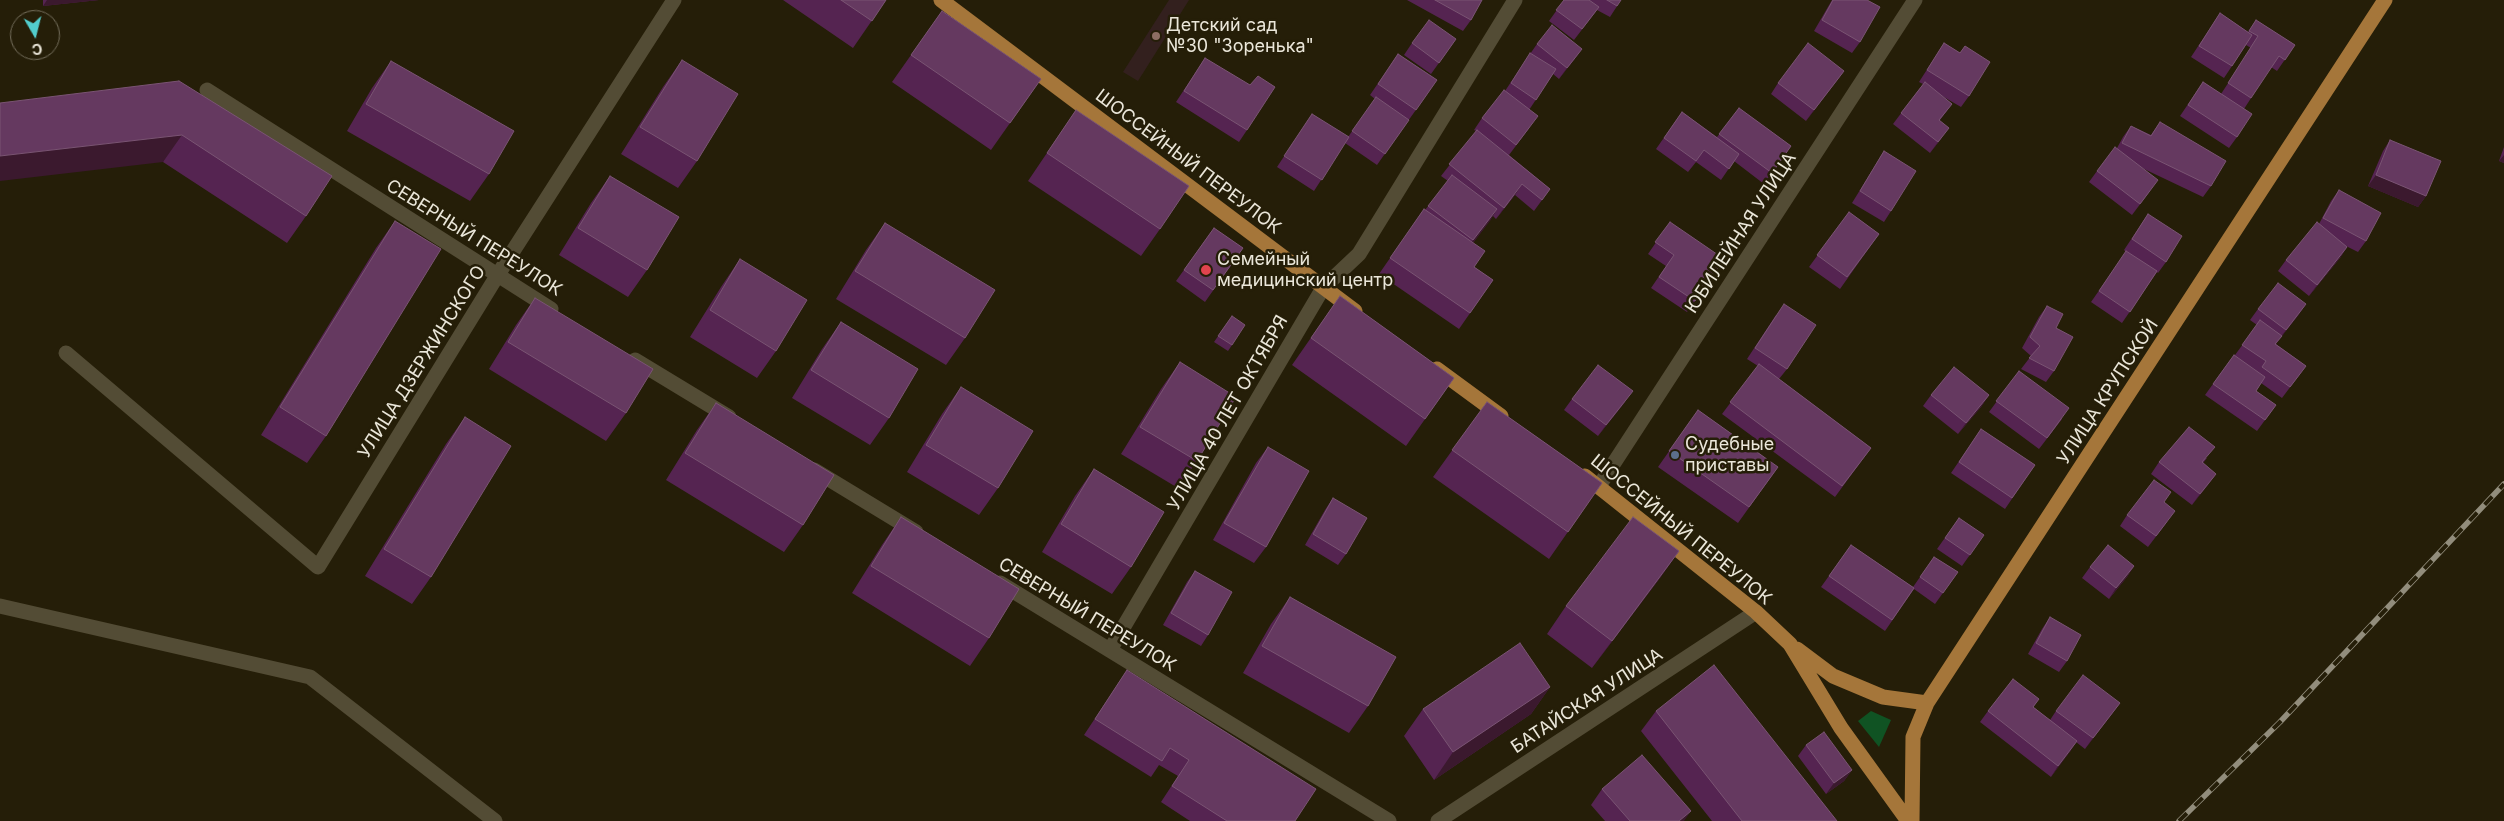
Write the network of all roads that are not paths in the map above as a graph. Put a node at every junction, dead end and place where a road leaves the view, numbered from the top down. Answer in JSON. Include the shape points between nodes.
{"nodes":[{"id":1,"x":674,"y":0,"type":"edge"},
{"id":2,"x":941,"y":0,"type":"edge"},
{"id":3,"x":1515,"y":0,"type":"edge"},
{"id":4,"x":1915,"y":0,"type":"edge"},
{"id":5,"x":2385,"y":0,"type":"edge"},
{"id":6,"x":207,"y":90,"type":"dead end"},
{"id":7,"x":497,"y":276,"type":"junction"},
{"id":8,"x":1323,"y":288,"type":"junction"},
{"id":9,"x":564,"y":317,"type":"edge"},
{"id":10,"x":1364,"y":317,"type":"edge"},
{"id":11,"x":66,"y":353,"type":"dead end"},
{"id":12,"x":623,"y":353,"type":"edge"},
{"id":13,"x":1428,"y":364,"type":"edge"},
{"id":14,"x":1510,"y":422,"type":"edge"},
{"id":15,"x":741,"y":425,"type":"edge"},
{"id":16,"x":800,"y":461,"type":"edge"},
{"id":17,"x":1574,"y":469,"type":"edge"},
{"id":18,"x":1599,"y":486,"type":"junction"},
{"id":19,"x":926,"y":538,"type":"edge"},
{"id":20,"x":984,"y":574,"type":"edge"},
{"id":21,"x":0,"y":606,"type":"edge"},
{"id":22,"x":1756,"y":612,"type":"junction"},
{"id":23,"x":1790,"y":644,"type":"junction"},
{"id":24,"x":1110,"y":650,"type":"junction"},
{"id":25,"x":1927,"y":703,"type":"junction"},
{"id":26,"x":495,"y":821,"type":"edge"},
{"id":27,"x":1389,"y":821,"type":"edge"},
{"id":28,"x":1438,"y":821,"type":"edge"},
{"id":29,"x":1908,"y":821,"type":"edge"},
{"id":30,"x":1912,"y":821,"type":"edge"}],
"edges":[{"from":1,"to":7,"type":"street","name":"УЛИЦА ДЗЕРЖИНСКОГО"},
{"from":2,"to":8,"type":"main road","name":"ШОССЕЙНЫЙ ПЕРЕУЛОК"},
{"from":3,"to":8,"type":"street","name":"УЛИЦА 40 ЛЕТ ОКТЯБРЯ","via":[[1359,254]]},
{"from":4,"to":18,"type":"street","name":"ЮБИЛЕЙНАЯ УЛИЦА"},
{"from":5,"to":25,"type":"main road","name":"УЛИЦА КРУПСКОЙ"},
{"from":6,"to":7,"type":"street","name":"СЕВЕРНЫЙ ПЕРЕУЛОК"},
{"from":7,"to":9,"type":"street","name":"СЕВЕРНЫЙ ПЕРЕУЛОК"},
{"from":7,"to":11,"type":"street","name":"УЛИЦА ДЗЕРЖИНСКОГО","via":[[318,567]]},
{"from":8,"to":10,"type":"main road","name":"ШОССЕЙНЫЙ ПЕРЕУЛОК"},
{"from":8,"to":24,"type":"street","name":"УЛИЦА 40 ЛЕТ ОКТЯБРЯ"},
{"from":12,"to":15,"type":"street"},
{"from":13,"to":14,"type":"main road"},
{"from":16,"to":19,"type":"street"},
{"from":17,"to":18,"type":"main road","name":"ШОССЕЙНЫЙ ПЕРЕУЛОК"},
{"from":18,"to":22,"type":"main road","name":"ШОССЕЙНЫЙ ПЕРЕУЛОК"},
{"from":20,"to":24,"type":"street","name":"СЕВЕРНЫЙ ПЕРЕУЛОК"},
{"from":21,"to":26,"type":"street","via":[[310,677]]},
{"from":22,"to":23,"type":"main road","name":"ШОССЕЙНЫЙ ПЕРЕУЛОК"},
{"from":22,"to":28,"type":"street","name":"БАТАЙСКАЯ УЛИЦА"},
{"from":23,"to":25,"type":"main road","via":[[1833,676],[1883,697]]},
{"from":23,"to":29,"type":"main road","name":"ШОССЕЙНЫЙ ПЕРЕУЛОК","via":[[1841,728]]},
{"from":24,"to":27,"type":"street","name":"СЕВЕРНЫЙ ПЕРЕУЛОК"},
{"from":25,"to":30,"type":"main road","name":"УЛИЦА КРУПСКОЙ","via":[[1914,737]]}]}
